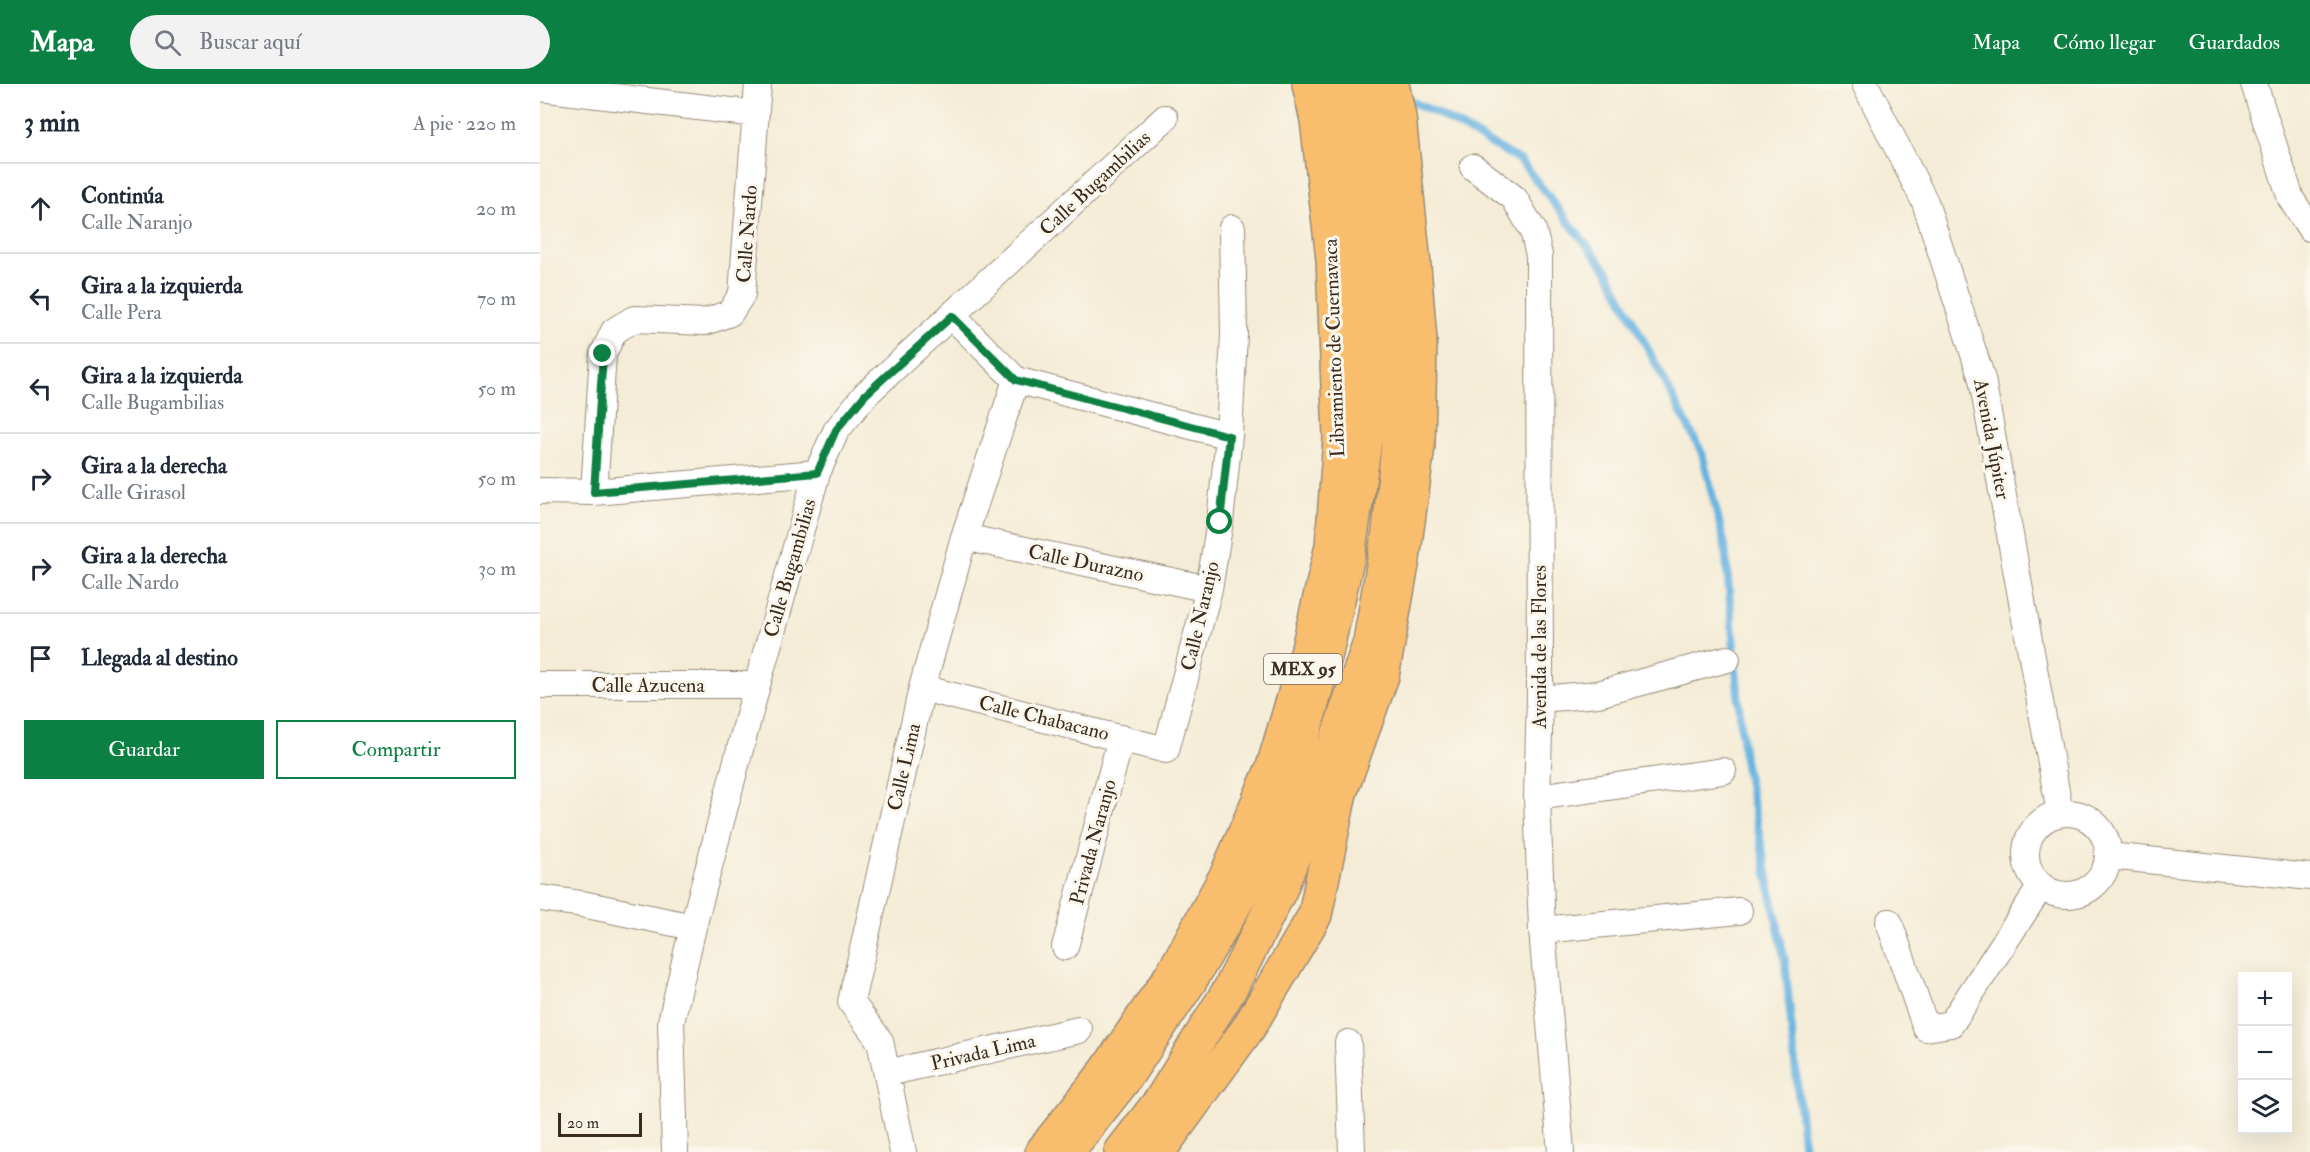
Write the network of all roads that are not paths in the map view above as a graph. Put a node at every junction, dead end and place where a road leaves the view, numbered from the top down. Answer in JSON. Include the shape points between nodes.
{"nodes":[{"id":1,"x":758,"y":84,"type":"edge"},
{"id":2,"x":1309,"y":84,"type":"edge"},
{"id":3,"x":1338,"y":84,"type":"edge"},
{"id":4,"x":1369,"y":84,"type":"edge"},
{"id":5,"x":1392,"y":84,"type":"edge"},
{"id":6,"x":1865,"y":84,"type":"edge"},
{"id":7,"x":2254,"y":84,"type":"edge"},
{"id":8,"x":540,"y":88,"type":"edge"},
{"id":9,"x":756,"y":114,"type":"junction"},
{"id":10,"x":1165,"y":118,"type":"dead end"},
{"id":11,"x":1359,"y":118,"type":"junction"},
{"id":12,"x":1473,"y":167,"type":"dead end"},
{"id":13,"x":1232,"y":228,"type":"dead end"},
{"id":14,"x":2310,"y":228,"type":"edge"},
{"id":15,"x":952,"y":316,"type":"junction"},
{"id":16,"x":1016,"y":380,"type":"junction"},
{"id":17,"x":1229,"y":436,"type":"junction"},
{"id":18,"x":817,"y":473,"type":"junction"},
{"id":19,"x":540,"y":491,"type":"edge"},
{"id":20,"x":594,"y":492,"type":"junction"},
{"id":21,"x":964,"y":537,"type":"junction"},
{"id":22,"x":1209,"y":589,"type":"junction"},
{"id":23,"x":1727,"y":659,"type":"dead end"},
{"id":24,"x":540,"y":685,"type":"edge"},
{"id":25,"x":757,"y":685,"type":"junction"},
{"id":26,"x":922,"y":688,"type":"junction"},
{"id":27,"x":1540,"y":699,"type":"junction"},
{"id":28,"x":1121,"y":738,"type":"junction"},
{"id":29,"x":1166,"y":750,"type":"joint"},
{"id":30,"x":1723,"y":771,"type":"dead end"},
{"id":31,"x":1537,"y":797,"type":"junction"},
{"id":32,"x":2060,"y":813,"type":"junction"},
{"id":33,"x":2109,"y":856,"type":"junction"},
{"id":34,"x":2310,"y":878,"type":"edge"},
{"id":35,"x":2041,"y":886,"type":"junction"},
{"id":36,"x":540,"y":898,"type":"edge"},
{"id":37,"x":1739,"y":910,"type":"dead end"},
{"id":38,"x":1889,"y":922,"type":"dead end"},
{"id":39,"x":693,"y":927,"type":"junction"},
{"id":40,"x":1542,"y":930,"type":"junction"},
{"id":41,"x":1065,"y":947,"type":"dead end"},
{"id":42,"x":1079,"y":1030,"type":"dead end"},
{"id":43,"x":1348,"y":1042,"type":"dead end"},
{"id":44,"x":887,"y":1073,"type":"junction"},
{"id":45,"x":675,"y":1152,"type":"edge"},
{"id":46,"x":903,"y":1152,"type":"edge"},
{"id":47,"x":1042,"y":1152,"type":"edge"},
{"id":48,"x":1067,"y":1152,"type":"edge"},
{"id":49,"x":1121,"y":1152,"type":"edge"},
{"id":50,"x":1158,"y":1152,"type":"edge"},
{"id":51,"x":1352,"y":1152,"type":"edge"},
{"id":52,"x":1561,"y":1152,"type":"edge"}],
"edges":[{"from":1,"to":9,"type":"street","name":"Calle Nardo"},
{"from":2,"to":11,"type":"main road","name":"Libramiento de Cuernavaca","number":"MEX 95"},
{"from":3,"to":11,"type":"main road","number":"MEX 95"},
{"from":4,"to":11,"type":"main road","number":"MEX 95"},
{"from":5,"to":11,"type":"main road","name":"Libramiento de Cuernavaca","number":"MEX 95"},
{"from":6,"to":32,"type":"street","name":"Avenida Júpiter","via":[[1925,202],[1982,379]]},
{"from":7,"to":14,"type":"street","via":[[2291,199]]},
{"from":8,"to":9,"type":"street"},
{"from":9,"to":20,"type":"street","name":"Calle Nardo","via":[[742,294],[730,313],[705,322],[634,319],[614,332],[603,354]]},
{"from":10,"to":15,"type":"street","name":"Calle Bugambilias"},
{"from":11,"to":47,"type":"main road","name":"Libramiento de Cuernavaca","number":"MEX 95","via":[[1333,259],[1340,438],[1332,546],[1307,653],[1273,767],[1227,874],[1173,973],[1107,1070]]},
{"from":11,"to":48,"type":"main road","number":"MEX 95","via":[[1367,343],[1365,440],[1350,551],[1293,771],[1248,882],[1190,981],[1124,1082]]},
{"from":11,"to":49,"type":"main road","number":"MEX 95","via":[[1393,256],[1397,339],[1398,446],[1389,531],[1370,642],[1280,890],[1230,989],[1161,1100]]},
{"from":11,"to":50,"type":"main road","name":"Libramiento de Cuernavaca","number":"MEX 95","via":[[1413,254],[1420,341],[1418,446],[1382,676],[1340,793],[1315,915],[1249,1027]]},
{"from":12,"to":27,"type":"street","name":"Avenida de las Flores","via":[[1514,198],[1533,230],[1539,255]]},
{"from":13,"to":17,"type":"street","name":"Calle Naranjo","via":[[1234,334]]},
{"from":15,"to":16,"type":"street"},
{"from":15,"to":18,"type":"street","name":"Calle Bugambilias","via":[[865,395],[836,430]]},
{"from":16,"to":17,"type":"street"},
{"from":16,"to":21,"type":"street","name":"Calle Lima"},
{"from":17,"to":22,"type":"street","name":"Calle Naranjo"},
{"from":18,"to":20,"type":"street"},
{"from":18,"to":25,"type":"street","name":"Calle Bugambilias"},
{"from":19,"to":20,"type":"street"},
{"from":21,"to":22,"type":"street","name":"Calle Durazno"},
{"from":21,"to":26,"type":"street","name":"Calle Lima"},
{"from":22,"to":29,"type":"street","name":"Calle Naranjo"},
{"from":23,"to":27,"type":"street","via":[[1598,694]]},
{"from":24,"to":25,"type":"street","name":"Calle Azucena"},
{"from":25,"to":39,"type":"street","name":"Calle Bugambilias"},
{"from":26,"to":28,"type":"street","name":"Calle Chabacano"},
{"from":26,"to":44,"type":"street","name":"Calle Lima","via":[[851,1002],[880,1041]]},
{"from":27,"to":31,"type":"street","name":"Avenida de las Flores"},
{"from":28,"to":29,"type":"street","name":"Calle Chabacano"},
{"from":28,"to":41,"type":"street","name":"Privada Naranjo"},
{"from":30,"to":31,"type":"street"},
{"from":31,"to":40,"type":"street","name":"Avenida de las Flores"},
{"from":32,"to":33,"type":"street","via":[[2087,817],[2101,829]]},
{"from":32,"to":35,"type":"street","via":[[2044,819],[2027,842],[2028,867]]},
{"from":33,"to":34,"type":"street"},
{"from":33,"to":35,"type":"street","via":[[2101,879],[2076,895],[2057,894]]},
{"from":35,"to":38,"type":"street","via":[[1950,1024],[1926,1028]]},
{"from":36,"to":39,"type":"street"},
{"from":37,"to":40,"type":"street"},
{"from":39,"to":45,"type":"street","name":"Calle Bugambilias","via":[[671,1022]]},
{"from":40,"to":52,"type":"street","name":"Avenida de las Flores"},
{"from":42,"to":44,"type":"street","name":"Privada Lima"},
{"from":43,"to":51,"type":"street"},
{"from":44,"to":46,"type":"street","name":"Calle Lima"}]}
